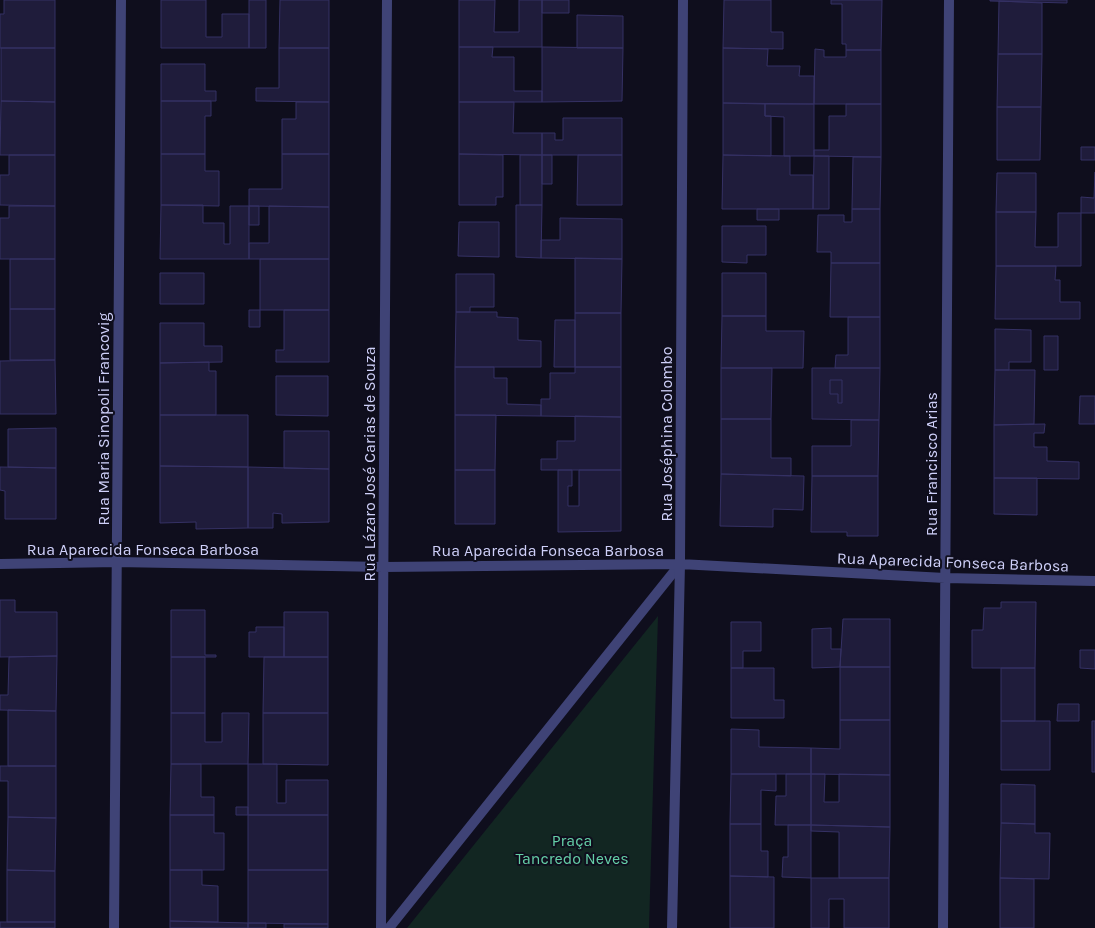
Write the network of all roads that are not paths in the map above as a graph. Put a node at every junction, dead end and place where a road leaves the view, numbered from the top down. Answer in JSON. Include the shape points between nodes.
{"nodes":[{"id":1,"x":121,"y":0,"type":"edge"},
{"id":2,"x":387,"y":0,"type":"edge"},
{"id":3,"x":683,"y":0,"type":"edge"},
{"id":4,"x":949,"y":0,"type":"edge"},
{"id":5,"x":117,"y":562,"type":"junction"},
{"id":6,"x":0,"y":564,"type":"edge"},
{"id":7,"x":680,"y":564,"type":"junction"},
{"id":8,"x":383,"y":567,"type":"junction"},
{"id":9,"x":945,"y":578,"type":"junction"},
{"id":10,"x":1095,"y":581,"type":"edge"},
{"id":11,"x":114,"y":928,"type":"edge"},
{"id":12,"x":381,"y":928,"type":"edge"},
{"id":13,"x":389,"y":928,"type":"edge"},
{"id":14,"x":672,"y":928,"type":"edge"},
{"id":15,"x":943,"y":928,"type":"edge"}],
"edges":[{"from":1,"to":5,"type":"street","name":"Rua Maria Sinopoli Francovig"},
{"from":2,"to":8,"type":"street","name":"Rua Lázaro José Carias de Souza"},
{"from":3,"to":7,"type":"street","name":"Rua Joséphina Colombo"},
{"from":4,"to":9,"type":"street","name":"Rua Francisco Arias"},
{"from":5,"to":6,"type":"street","name":"Rua Aparecida Fonseca Barbosa"},
{"from":5,"to":8,"type":"street","name":"Rua Aparecida Fonseca Barbosa"},
{"from":5,"to":11,"type":"street","name":"Rua Maria Sinopoli Francovig"},
{"from":7,"to":8,"type":"street","name":"Rua Aparecida Fonseca Barbosa"},
{"from":7,"to":9,"type":"street","name":"Rua Aparecida Fonseca Barbosa"},
{"from":7,"to":13,"type":"street"},
{"from":7,"to":14,"type":"street","name":"Rua Joséphina Colombo"},
{"from":8,"to":12,"type":"street","name":"Rua Lázaro José Carias de Souza"},
{"from":9,"to":10,"type":"street","name":"Rua Aparecida Fonseca Barbosa"},
{"from":9,"to":15,"type":"street","name":"Rua Francisco Arias"}]}
